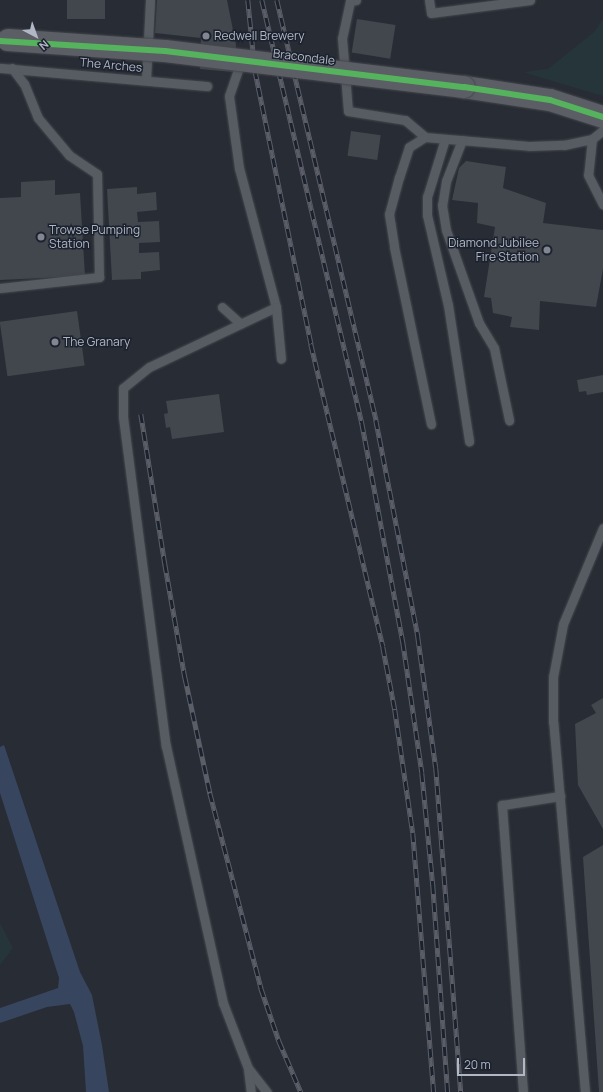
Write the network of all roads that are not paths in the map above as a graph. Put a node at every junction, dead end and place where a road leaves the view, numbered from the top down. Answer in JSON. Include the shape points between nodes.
{"nodes":[{"id":1,"x":150,"y":0,"type":"edge"},
{"id":2,"x":356,"y":0,"type":"edge"},
{"id":3,"x":429,"y":0,"type":"edge"},
{"id":4,"x":530,"y":0,"type":"edge"},
{"id":5,"x":4,"y":41,"type":"edge"},
{"id":6,"x":241,"y":61,"type":"junction"},
{"id":7,"x":0,"y":68,"type":"edge"},
{"id":8,"x":12,"y":68,"type":"junction"},
{"id":9,"x":146,"y":80,"type":"junction"},
{"id":10,"x":208,"y":86,"type":"dead end"},
{"id":11,"x":603,"y":117,"type":"edge"},
{"id":12,"x":603,"y":130,"type":"edge"},
{"id":13,"x":425,"y":137,"type":"junction"},
{"id":14,"x":445,"y":139,"type":"junction"},
{"id":15,"x":592,"y":139,"type":"junction"},
{"id":16,"x":462,"y":140,"type":"junction"},
{"id":17,"x":603,"y":204,"type":"edge"},
{"id":18,"x":0,"y":288,"type":"edge"},
{"id":19,"x":222,"y":306,"type":"dead end"},
{"id":20,"x":276,"y":307,"type":"junction"},
{"id":21,"x":241,"y":324,"type":"junction"},
{"id":22,"x":281,"y":359,"type":"dead end"},
{"id":23,"x":509,"y":420,"type":"dead end"},
{"id":24,"x":431,"y":424,"type":"dead end"},
{"id":25,"x":469,"y":441,"type":"dead end"},
{"id":26,"x":603,"y":528,"type":"edge"},
{"id":27,"x":560,"y":796,"type":"junction"},
{"id":28,"x":248,"y":1068,"type":"junction"},
{"id":29,"x":251,"y":1092,"type":"edge"},
{"id":30,"x":267,"y":1092,"type":"edge"},
{"id":31,"x":523,"y":1092,"type":"edge"},
{"id":32,"x":585,"y":1092,"type":"edge"}],
"edges":[{"from":1,"to":9,"type":"lane"},
{"from":2,"to":13,"type":"lane","via":[[350,1],[342,38],[348,111],[405,120]]},
{"from":3,"to":4,"type":"lane","via":[[431,13]]},
{"from":5,"to":6,"type":"street","name":"Bracondale","bridge":true,"via":[[165,51]]},
{"from":6,"to":11,"type":"street","name":"Bracondale","bridge":true,"via":[[464,87],[550,100]]},
{"from":6,"to":20,"type":"lane","via":[[229,96],[239,168]]},
{"from":7,"to":8,"type":"lane","name":"The Arches"},
{"from":8,"to":9,"type":"lane","name":"The Arches"},
{"from":8,"to":18,"type":"lane","via":[[24,84],[38,118],[69,154],[97,174],[99,277]]},
{"from":9,"to":10,"type":"lane","name":"The Arches"},
{"from":12,"to":15,"type":"lane"},
{"from":13,"to":14,"type":"lane"},
{"from":13,"to":24,"type":"lane","via":[[409,147],[389,214]]},
{"from":14,"to":16,"type":"lane"},
{"from":14,"to":25,"type":"lane","via":[[427,197],[427,215],[448,305]]},
{"from":15,"to":16,"type":"lane","via":[[564,145],[529,146]]},
{"from":15,"to":17,"type":"lane","via":[[588,175]]},
{"from":16,"to":23,"type":"lane","via":[[446,181],[442,206],[446,230],[479,323],[494,348]]},
{"from":19,"to":21,"type":"lane"},
{"from":20,"to":21,"type":"lane"},
{"from":20,"to":22,"type":"lane"},
{"from":21,"to":28,"type":"lane","via":[[149,368],[123,388],[123,417],[166,746],[223,1003]]},
{"from":26,"to":27,"type":"lane","via":[[563,624],[553,677],[553,722]]},
{"from":27,"to":31,"type":"lane","via":[[502,805]]},
{"from":27,"to":32,"type":"lane"},
{"from":28,"to":29,"type":"lane"},
{"from":28,"to":30,"type":"lane"}]}
